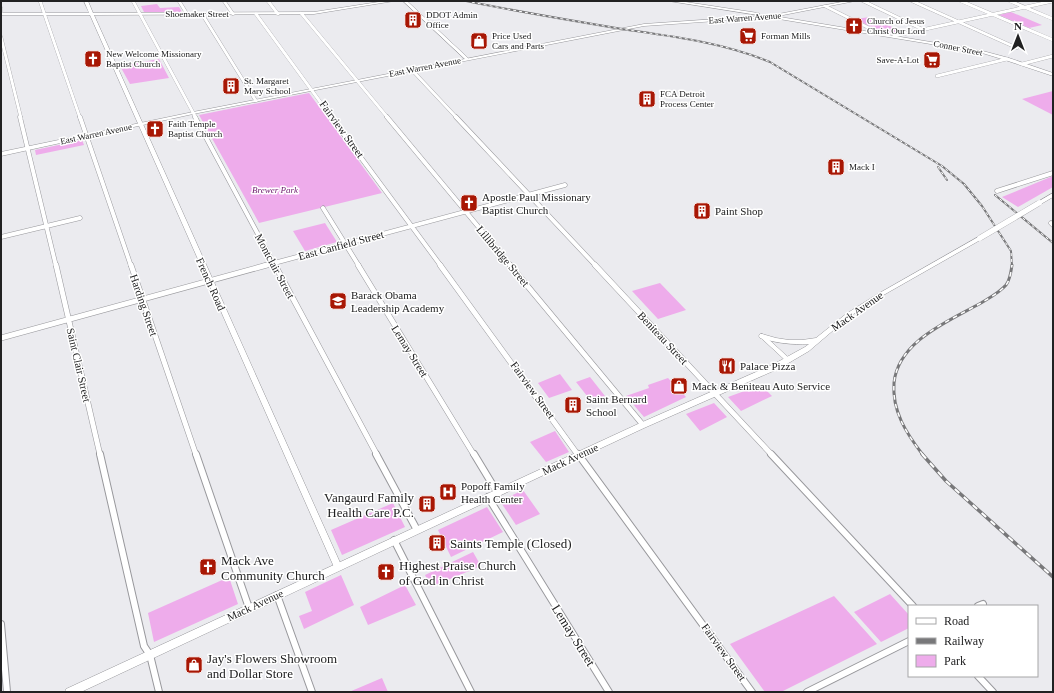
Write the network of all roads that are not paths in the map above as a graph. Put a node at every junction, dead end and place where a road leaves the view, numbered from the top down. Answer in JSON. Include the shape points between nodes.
{"nodes":[{"id":1,"x":40,"y":1,"type":"edge"},
{"id":2,"x":86,"y":1,"type":"edge"},
{"id":3,"x":133,"y":1,"type":"edge"},
{"id":4,"x":179,"y":1,"type":"edge"},
{"id":5,"x":224,"y":1,"type":"edge"},
{"id":6,"x":268,"y":1,"type":"edge"},
{"id":7,"x":392,"y":1,"type":"edge"},
{"id":8,"x":405,"y":1,"type":"edge"},
{"id":9,"x":671,"y":1,"type":"edge"},
{"id":10,"x":853,"y":1,"type":"edge"},
{"id":11,"x":863,"y":1,"type":"edge"},
{"id":12,"x":912,"y":1,"type":"edge"},
{"id":13,"x":961,"y":1,"type":"edge"},
{"id":14,"x":1010,"y":1,"type":"edge"},
{"id":15,"x":1053,"y":1,"type":"edge"},
{"id":16,"x":826,"y":6,"type":"junction"},
{"id":17,"x":1025,"y":7,"type":"junction"},
{"id":18,"x":1,"y":8,"type":"edge"},
{"id":19,"x":736,"y":11,"type":"junction"},
{"id":20,"x":1,"y":14,"type":"edge"},
{"id":21,"x":43,"y":14,"type":"junction"},
{"id":22,"x":92,"y":14,"type":"junction"},
{"id":23,"x":140,"y":14,"type":"junction"},
{"id":24,"x":187,"y":14,"type":"junction"},
{"id":25,"x":202,"y":14,"type":"junction"},
{"id":26,"x":233,"y":14,"type":"junction"},
{"id":27,"x":256,"y":14,"type":"junction"},
{"id":28,"x":278,"y":14,"type":"junction"},
{"id":29,"x":301,"y":14,"type":"junction"},
{"id":30,"x":992,"y":15,"type":"junction"},
{"id":31,"x":773,"y":16,"type":"junction"},
{"id":32,"x":740,"y":18,"type":"junction"},
{"id":33,"x":1053,"y":19,"type":"edge"},
{"id":34,"x":958,"y":22,"type":"junction"},
{"id":35,"x":924,"y":30,"type":"junction"},
{"id":36,"x":881,"y":34,"type":"junction"},
{"id":37,"x":1,"y":36,"type":"edge"},
{"id":38,"x":894,"y":36,"type":"junction"},
{"id":39,"x":1053,"y":40,"type":"edge"},
{"id":40,"x":1016,"y":48,"type":"dead end"},
{"id":41,"x":1053,"y":56,"type":"edge"},
{"id":42,"x":1007,"y":58,"type":"junction"},
{"id":43,"x":467,"y":59,"type":"junction"},
{"id":44,"x":1022,"y":64,"type":"junction"},
{"id":45,"x":412,"y":70,"type":"junction"},
{"id":46,"x":1053,"y":75,"type":"edge"},
{"id":47,"x":937,"y":76,"type":"dead end"},
{"id":48,"x":357,"y":80,"type":"junction"},
{"id":49,"x":313,"y":89,"type":"junction"},
{"id":50,"x":256,"y":100,"type":"junction"},
{"id":51,"x":193,"y":113,"type":"junction"},
{"id":52,"x":140,"y":124,"type":"junction"},
{"id":53,"x":86,"y":136,"type":"junction"},
{"id":54,"x":28,"y":148,"type":"junction"},
{"id":55,"x":1,"y":154,"type":"edge"},
{"id":56,"x":1053,"y":173,"type":"edge"},
{"id":57,"x":565,"y":185,"type":"dead end"},
{"id":58,"x":997,"y":191,"type":"dead end"},
{"id":59,"x":528,"y":194,"type":"junction"},
{"id":60,"x":1053,"y":195,"type":"edge"},
{"id":61,"x":323,"y":208,"type":"dead end"},
{"id":62,"x":465,"y":211,"type":"junction"},
{"id":63,"x":80,"y":218,"type":"dead end"},
{"id":64,"x":413,"y":225,"type":"junction"},
{"id":65,"x":47,"y":226,"type":"junction"},
{"id":66,"x":1,"y":237,"type":"edge"},
{"id":67,"x":344,"y":244,"type":"junction"},
{"id":68,"x":274,"y":264,"type":"junction"},
{"id":69,"x":210,"y":281,"type":"junction"},
{"id":70,"x":143,"y":300,"type":"junction"},
{"id":71,"x":69,"y":319,"type":"junction"},
{"id":72,"x":762,"y":336,"type":"joint"},
{"id":73,"x":1,"y":338,"type":"edge"},
{"id":74,"x":819,"y":339,"type":"junction"},
{"id":75,"x":788,"y":360,"type":"junction"},
{"id":76,"x":714,"y":393,"type":"junction"},
{"id":77,"x":643,"y":425,"type":"junction"},
{"id":78,"x":580,"y":454,"type":"junction"},
{"id":79,"x":497,"y":492,"type":"junction"},
{"id":80,"x":488,"y":497,"type":"junction"},
{"id":81,"x":417,"y":530,"type":"junction"},
{"id":82,"x":394,"y":540,"type":"junction"},
{"id":83,"x":338,"y":567,"type":"junction"},
{"id":84,"x":277,"y":595,"type":"junction"},
{"id":85,"x":912,"y":605,"type":"edge"},
{"id":86,"x":250,"y":608,"type":"junction"},
{"id":87,"x":1,"y":624,"type":"edge"},
{"id":88,"x":908,"y":642,"type":"edge"},
{"id":89,"x":150,"y":655,"type":"junction"},
{"id":90,"x":979,"y":677,"type":"edge"},
{"id":91,"x":7,"y":692,"type":"edge"},
{"id":92,"x":70,"y":692,"type":"edge"},
{"id":93,"x":159,"y":692,"type":"edge"},
{"id":94,"x":312,"y":692,"type":"edge"},
{"id":95,"x":471,"y":692,"type":"edge"},
{"id":96,"x":609,"y":692,"type":"edge"},
{"id":97,"x":752,"y":692,"type":"edge"},
{"id":98,"x":807,"y":692,"type":"edge"},
{"id":99,"x":993,"y":692,"type":"edge"}],
"edges":[{"from":1,"to":21,"type":"street","name":"Harding Street"},
{"from":2,"to":22,"type":"street","name":"French Road"},
{"from":3,"to":23,"type":"street","name":"Montclair Street"},
{"from":4,"to":24,"type":"street"},
{"from":5,"to":26,"type":"street"},
{"from":6,"to":28,"type":"street"},
{"from":7,"to":29,"type":"street","name":"Shoemaker Street","via":[[323,13]]},
{"from":8,"to":43,"type":"street"},
{"from":9,"to":19,"type":"main road","name":"Conner Street"},
{"from":10,"to":16,"type":"main road","name":"East Warren Avenue"},
{"from":11,"to":35,"type":"street"},
{"from":12,"to":34,"type":"street"},
{"from":13,"to":30,"type":"street"},
{"from":14,"to":17,"type":"street"},
{"from":15,"to":17,"type":"street"},
{"from":16,"to":31,"type":"main road","name":"East Warren Avenue"},
{"from":16,"to":36,"type":"street"},
{"from":17,"to":30,"type":"street"},
{"from":17,"to":33,"type":"street"},
{"from":18,"to":20,"type":"street"},
{"from":19,"to":31,"type":"main road","name":"Conner Street"},
{"from":19,"to":32,"type":"main road","via":[[744,15]]},
{"from":20,"to":21,"type":"street","name":"Shoemaker Street"},
{"from":21,"to":22,"type":"street","name":"Shoemaker Street"},
{"from":21,"to":53,"type":"street","name":"Harding Street"},
{"from":22,"to":23,"type":"street","name":"Shoemaker Street"},
{"from":22,"to":52,"type":"street","name":"French Road"},
{"from":23,"to":24,"type":"street","name":"Shoemaker Street"},
{"from":23,"to":51,"type":"street","name":"Montclair Street"},
{"from":24,"to":25,"type":"street","name":"Shoemaker Street"},
{"from":25,"to":26,"type":"street","name":"Shoemaker Street"},
{"from":25,"to":50,"type":"street"},
{"from":26,"to":27,"type":"street","name":"Shoemaker Street"},
{"from":27,"to":28,"type":"street","name":"Shoemaker Street"},
{"from":27,"to":49,"type":"street","name":"Fairview Street"},
{"from":28,"to":29,"type":"street","name":"Shoemaker Street"},
{"from":29,"to":48,"type":"street","name":"Lillibridge Street"},
{"from":30,"to":34,"type":"street"},
{"from":30,"to":39,"type":"street"},
{"from":31,"to":32,"type":"main road","name":"East Warren Avenue"},
{"from":31,"to":36,"type":"main road","name":"Conner Street"},
{"from":32,"to":43,"type":"main road","name":"East Warren Avenue","via":[[649,24]]},
{"from":34,"to":35,"type":"street"},
{"from":34,"to":40,"type":"street"},
{"from":35,"to":38,"type":"street"},
{"from":36,"to":38,"type":"main road","name":"Conner Street"},
{"from":37,"to":54,"type":"street","name":"Saint Clair Street"},
{"from":38,"to":42,"type":"main road","name":"Conner Street"},
{"from":41,"to":44,"type":"street"},
{"from":42,"to":44,"type":"main road","name":"Conner Street"},
{"from":42,"to":47,"type":"street"},
{"from":43,"to":45,"type":"main road","name":"East Warren Avenue"},
{"from":44,"to":46,"type":"main road","name":"Conner Street"},
{"from":45,"to":48,"type":"main road","name":"East Warren Avenue"},
{"from":45,"to":59,"type":"street","name":"Beniteau Street"},
{"from":48,"to":49,"type":"main road","name":"East Warren Avenue"},
{"from":48,"to":62,"type":"street","name":"Lillibridge Street"},
{"from":49,"to":50,"type":"main road","name":"East Warren Avenue"},
{"from":49,"to":64,"type":"street","name":"Fairview Street"},
{"from":50,"to":51,"type":"main road","name":"East Warren Avenue"},
{"from":51,"to":52,"type":"main road","name":"East Warren Avenue"},
{"from":51,"to":68,"type":"street","name":"Montclair Street"},
{"from":52,"to":53,"type":"main road","name":"East Warren Avenue"},
{"from":52,"to":69,"type":"street","name":"French Road"},
{"from":53,"to":54,"type":"main road","name":"East Warren Avenue"},
{"from":53,"to":70,"type":"street","name":"Harding Street"},
{"from":54,"to":55,"type":"main road","name":"East Warren Avenue"},
{"from":54,"to":65,"type":"street","name":"Saint Clair Street"},
{"from":56,"to":58,"type":"street"},
{"from":57,"to":59,"type":"street","name":"East Canfield Street"},
{"from":59,"to":62,"type":"street","name":"East Canfield Street"},
{"from":59,"to":76,"type":"street","name":"Beniteau Street"},
{"from":60,"to":74,"type":"main road","name":"Mack Avenue","bridge":true,"via":[[878,296],[848,315]]},
{"from":61,"to":67,"type":"street","name":"Lemay Street"},
{"from":62,"to":64,"type":"street","name":"East Canfield Street"},
{"from":62,"to":77,"type":"street","name":"Lillibridge Street"},
{"from":63,"to":65,"type":"street"},
{"from":64,"to":67,"type":"street","name":"East Canfield Street"},
{"from":64,"to":78,"type":"street","name":"Fairview Street"},
{"from":65,"to":66,"type":"street"},
{"from":65,"to":71,"type":"street","name":"Saint Clair Street"},
{"from":67,"to":68,"type":"street","name":"East Canfield Street"},
{"from":67,"to":79,"type":"street","name":"Lemay Street"},
{"from":68,"to":69,"type":"street","name":"East Canfield Street"},
{"from":68,"to":81,"type":"street","name":"Montclair Street"},
{"from":69,"to":70,"type":"street","name":"East Canfield Street"},
{"from":69,"to":83,"type":"street","name":"French Road"},
{"from":70,"to":71,"type":"street","name":"East Canfield Street"},
{"from":70,"to":86,"type":"street","name":"Harding Street"},
{"from":71,"to":73,"type":"street","name":"East Canfield Street"},
{"from":71,"to":89,"type":"street","name":"Saint Clair Street","via":[[144,646]]},
{"from":72,"to":74,"type":"main road","via":[[795,344]]},
{"from":72,"to":75,"type":"street"},
{"from":74,"to":75,"type":"main road","name":"Mack Avenue"},
{"from":75,"to":76,"type":"main road","name":"Mack Avenue"},
{"from":76,"to":77,"type":"main road","name":"Mack Avenue"},
{"from":76,"to":85,"type":"street","name":"Beniteau Street"},
{"from":77,"to":78,"type":"main road","name":"Mack Avenue"},
{"from":78,"to":79,"type":"main road","name":"Mack Avenue"},
{"from":78,"to":97,"type":"street","name":"Fairview Street"},
{"from":79,"to":80,"type":"main road","name":"Mack Avenue"},
{"from":80,"to":81,"type":"main road","name":"Mack Avenue"},
{"from":80,"to":96,"type":"street","name":"Lemay Street"},
{"from":81,"to":82,"type":"main road","name":"Mack Avenue"},
{"from":82,"to":83,"type":"main road","name":"Mack Avenue"},
{"from":82,"to":95,"type":"street"},
{"from":83,"to":84,"type":"main road","name":"Mack Avenue"},
{"from":84,"to":86,"type":"main road","name":"Mack Avenue"},
{"from":84,"to":94,"type":"street"},
{"from":86,"to":89,"type":"main road","name":"Mack Avenue"},
{"from":87,"to":91,"type":"street"},
{"from":88,"to":98,"type":"street"},
{"from":89,"to":92,"type":"main road","name":"Mack Avenue"},
{"from":89,"to":93,"type":"street","name":"Saint Clair Street"},
{"from":90,"to":99,"type":"street"}]}
